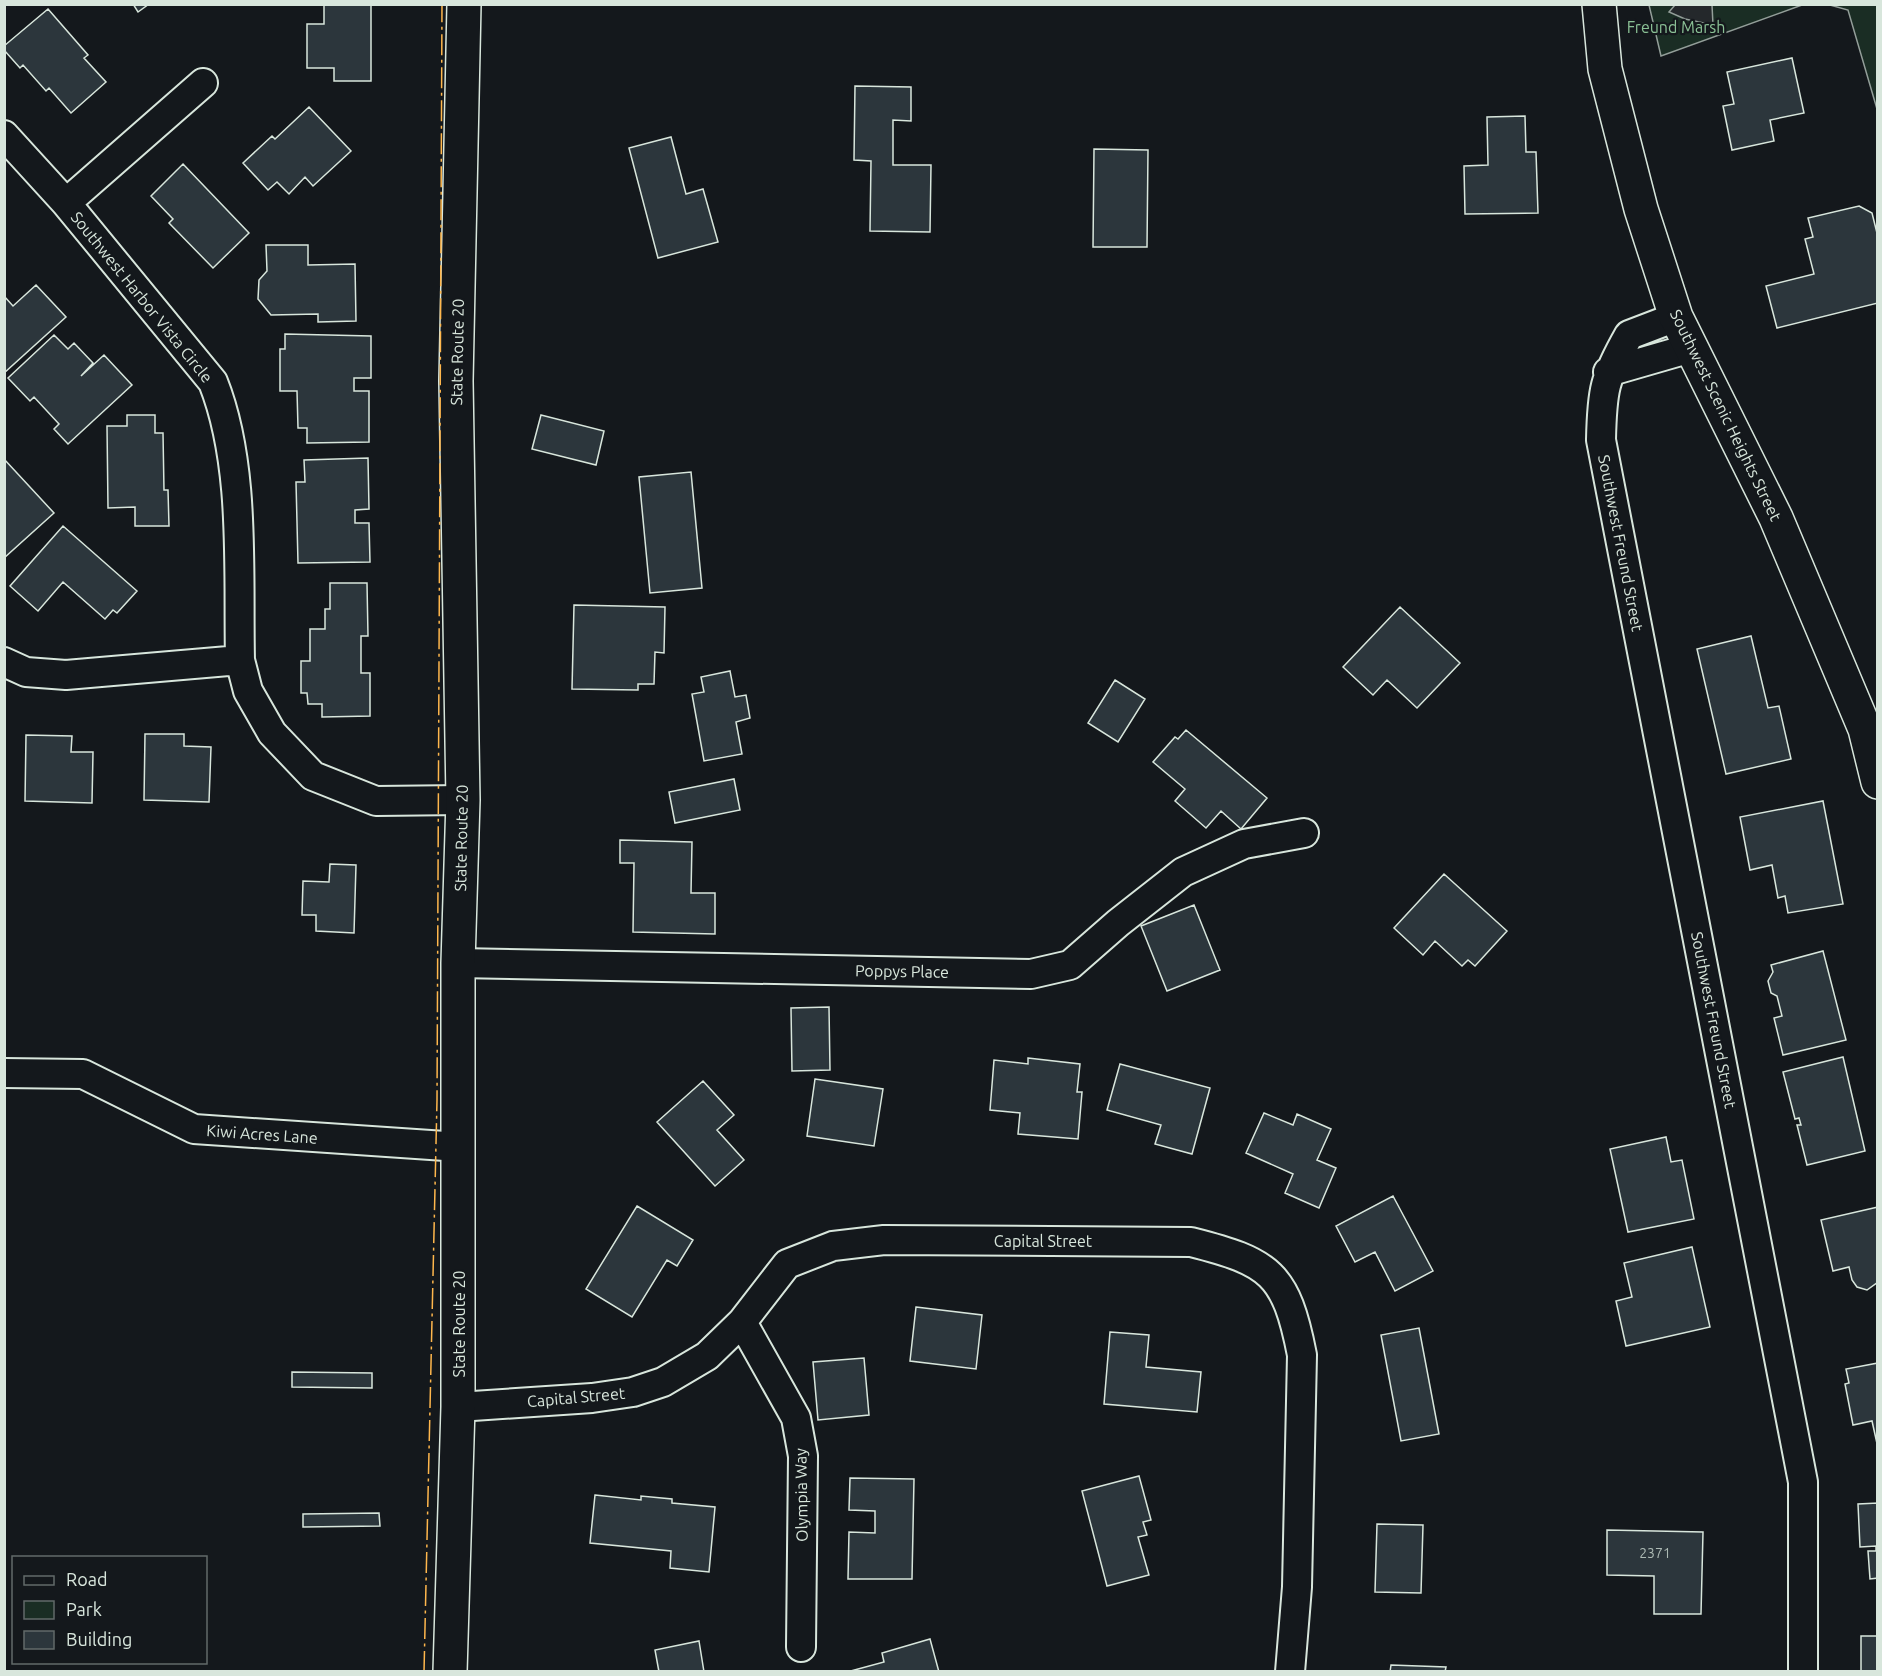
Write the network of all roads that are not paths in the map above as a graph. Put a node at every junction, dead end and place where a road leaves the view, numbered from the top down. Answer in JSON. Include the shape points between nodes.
{"nodes":[{"id":1,"x":464,"y":4,"type":"edge"},
{"id":2,"x":1599,"y":4,"type":"edge"},
{"id":3,"x":202,"y":83,"type":"dead end"},
{"id":4,"x":4,"y":135,"type":"edge"},
{"id":5,"x":66,"y":203,"type":"junction"},
{"id":6,"x":1676,"y":317,"type":"junction"},
{"id":7,"x":1691,"y":348,"type":"junction"},
{"id":8,"x":1608,"y":372,"type":"junction"},
{"id":9,"x":240,"y":660,"type":"junction"},
{"id":10,"x":4,"y":662,"type":"edge"},
{"id":11,"x":1878,"y":782,"type":"edge"},
{"id":12,"x":463,"y":800,"type":"junction"},
{"id":13,"x":1304,"y":833,"type":"dead end"},
{"id":14,"x":458,"y":963,"type":"junction"},
{"id":15,"x":4,"y":1073,"type":"edge"},
{"id":16,"x":460,"y":1147,"type":"junction"},
{"id":17,"x":742,"y":1322,"type":"junction"},
{"id":18,"x":458,"y":1407,"type":"junction"},
{"id":19,"x":801,"y":1647,"type":"dead end"},
{"id":20,"x":450,"y":1671,"type":"edge"},
{"id":21,"x":1290,"y":1671,"type":"edge"},
{"id":22,"x":1803,"y":1671,"type":"edge"}],
"edges":[{"from":1,"to":12,"type":"main road","name":"State Route 20","via":[[456,381]]},
{"from":2,"to":6,"type":"main road","name":"Southwest Scenic Heights Street","via":[[1605,69],[1641,209]]},
{"from":3,"to":5,"type":"street"},
{"from":4,"to":5,"type":"street","name":"Southwest Harbor Vista Circle"},
{"from":5,"to":9,"type":"street","name":"Southwest Harbor Vista Circle","via":[[213,382],[224,409],[235,464]]},
{"from":6,"to":7,"type":"main road","name":"Southwest Scenic Heights Street"},
{"from":6,"to":8,"type":"street","name":"Southwest Freund Street","via":[[1629,335]]},
{"from":7,"to":8,"type":"street"},
{"from":7,"to":11,"type":"main road","name":"Southwest Scenic Heights Street","via":[[1776,518],[1865,729]]},
{"from":8,"to":22,"type":"street","name":"Southwest Freund Street","via":[[1602,398],[1601,440],[1803,1482]]},
{"from":9,"to":10,"type":"street","via":[[66,675],[26,672]]},
{"from":9,"to":12,"type":"street","name":"Southwest Harbor Vista Circle","via":[[248,691],[272,732],[313,776],[376,801]]},
{"from":12,"to":14,"type":"main road","name":"State Route 20"},
{"from":13,"to":14,"type":"street","name":"Poppys Place","via":[[1244,844],[1183,872],[1070,965],[1032,974]]},
{"from":14,"to":16,"type":"main road","name":"State Route 20"},
{"from":15,"to":16,"type":"street","name":"Kiwi Acres Lane","via":[[83,1074],[194,1129]]},
{"from":16,"to":18,"type":"main road","name":"State Route 20"},
{"from":17,"to":18,"type":"street","name":"Capital Street","via":[[707,1356],[663,1382],[633,1392]]},
{"from":17,"to":19,"type":"street","name":"Olympia Way","via":[[796,1418],[803,1456]]},
{"from":17,"to":21,"type":"street","name":"Capital Street","via":[[787,1264],[834,1246],[884,1240],[1191,1242],[1238,1254],[1266,1271],[1285,1294],[1302,1355],[1298,1587]]},
{"from":18,"to":20,"type":"main road","name":"State Route 20"}]}
